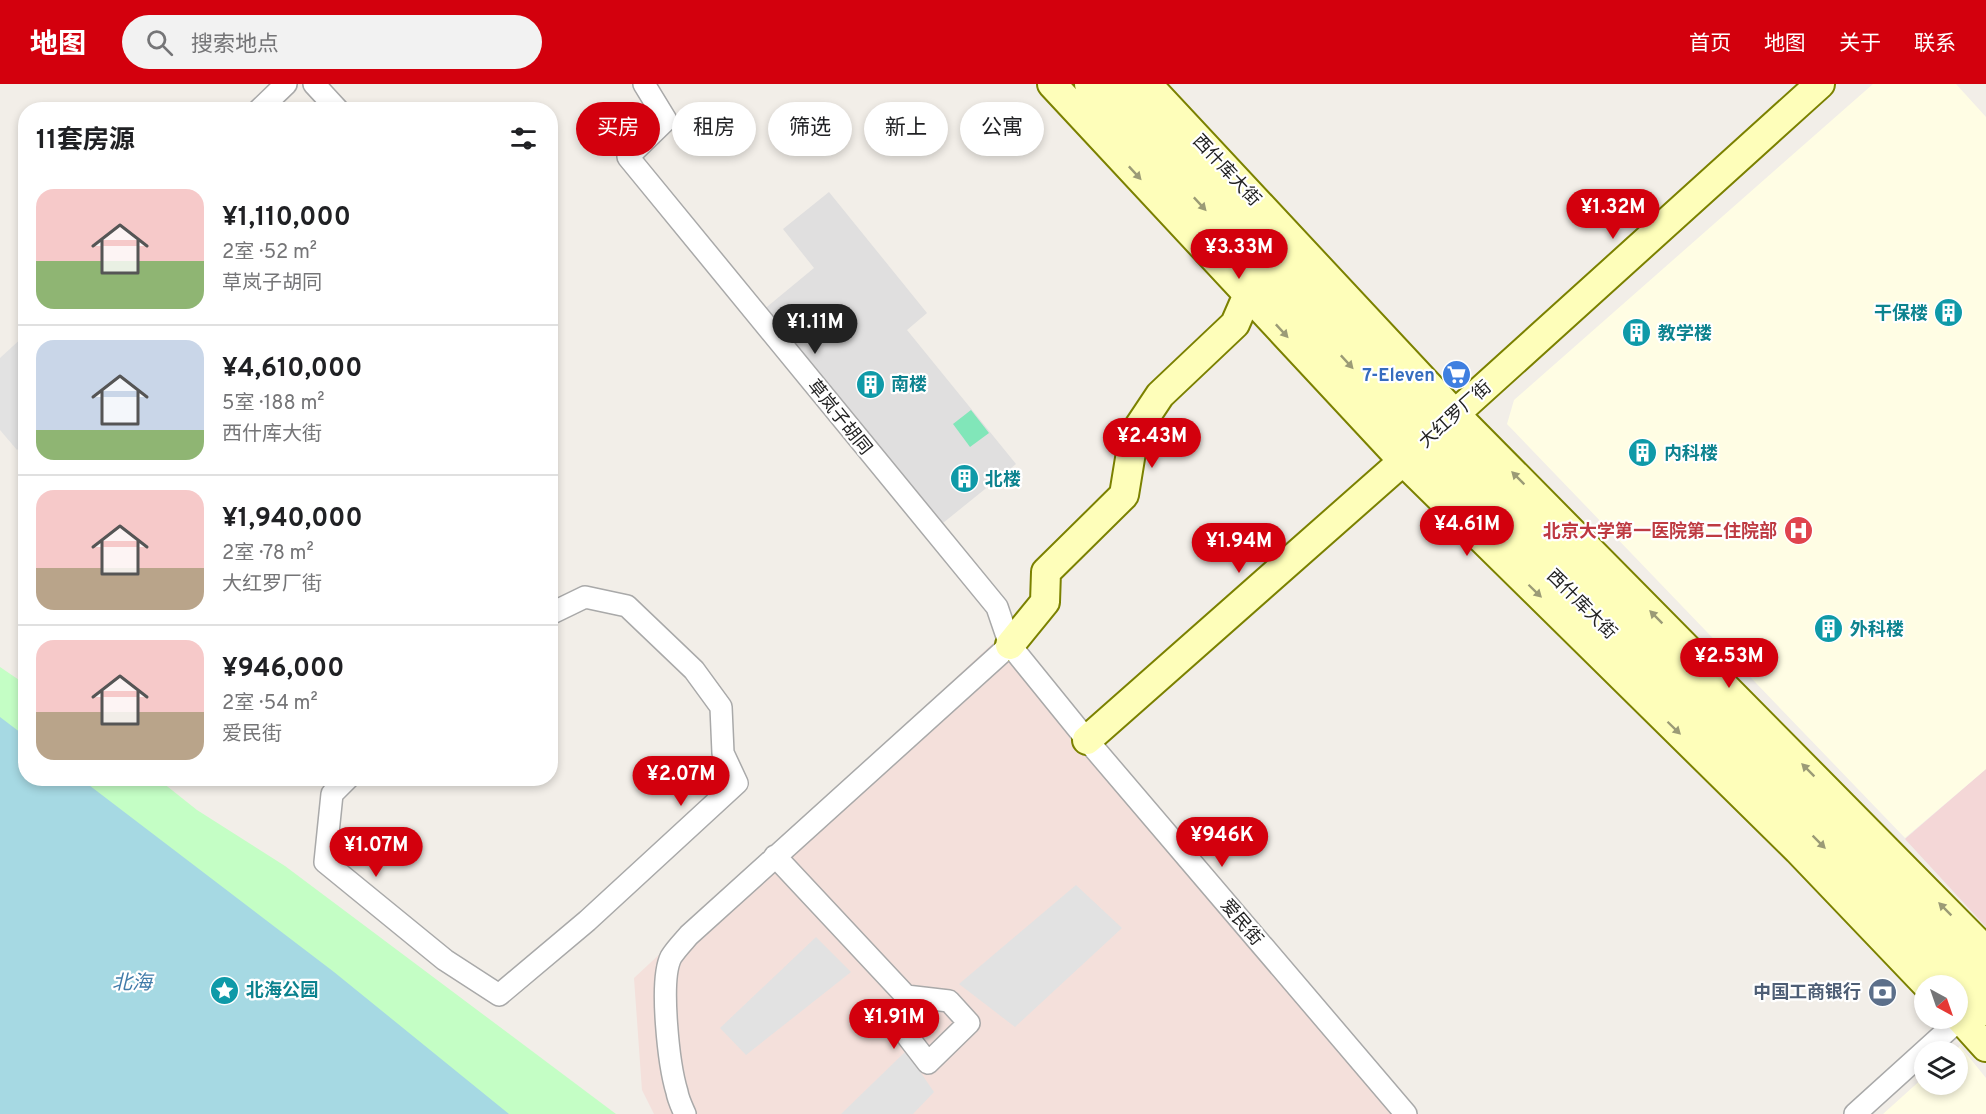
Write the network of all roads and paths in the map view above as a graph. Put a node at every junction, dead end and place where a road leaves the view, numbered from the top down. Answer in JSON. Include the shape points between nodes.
{"nodes":[{"id":1,"x":286,"y":84,"type":"edge"},
{"id":2,"x":314,"y":84,"type":"edge"},
{"id":3,"x":644,"y":84,"type":"edge"},
{"id":4,"x":1052,"y":84,"type":"edge"},
{"id":5,"x":1089,"y":84,"type":"edge"},
{"id":6,"x":1117,"y":84,"type":"edge"},
{"id":7,"x":1147,"y":84,"type":"edge"},
{"id":8,"x":1820,"y":84,"type":"edge"},
{"id":9,"x":267,"y":102,"type":"edge"},
{"id":10,"x":331,"y":102,"type":"edge"},
{"id":11,"x":1260,"y":269,"type":"junction"},
{"id":12,"x":1248,"y":294,"type":"junction"},
{"id":13,"x":1429,"y":437,"type":"junction"},
{"id":14,"x":558,"y":610,"type":"edge"},
{"id":15,"x":1010,"y":645,"type":"junction"},
{"id":16,"x":1087,"y":740,"type":"junction"},
{"id":17,"x":340,"y":786,"type":"edge"},
{"id":18,"x":775,"y":856,"type":"junction"},
{"id":19,"x":1986,"y":951,"type":"edge"},
{"id":20,"x":1917,"y":975,"type":"edge"},
{"id":21,"x":1931,"y":975,"type":"edge"},
{"id":22,"x":1986,"y":980,"type":"edge"},
{"id":23,"x":906,"y":996,"type":"dead end"},
{"id":24,"x":1968,"y":1015,"type":"edge"},
{"id":25,"x":1952,"y":1029,"type":"edge"},
{"id":26,"x":1986,"y":1047,"type":"edge"},
{"id":27,"x":684,"y":1114,"type":"edge"},
{"id":28,"x":1406,"y":1114,"type":"edge"},
{"id":29,"x":1855,"y":1114,"type":"edge"}],
"edges":[{"from":1,"to":9,"type":"street"},
{"from":2,"to":10,"type":"street"},
{"from":3,"to":15,"type":"street","name":"草岚子胡同","via":[[666,120],[628,157],[997,607]]},
{"from":4,"to":12,"type":"street","name":"西什库大街","one_way":true},
{"from":5,"to":11,"type":"street","name":"西什库大街","one_way":true},
{"from":6,"to":13,"type":"street","name":"西什库大街"},
{"from":7,"to":13,"type":"street","name":"西什库大街"},
{"from":8,"to":13,"type":"street","name":"大红罗厂街"},
{"from":11,"to":12,"type":"street"},
{"from":11,"to":13,"type":"street","name":"西什库大街","one_way":true},
{"from":12,"to":13,"type":"street","name":"西什库大街","one_way":true},
{"from":12,"to":15,"type":"street","via":[[1235,324],[1160,395],[1134,434],[1124,495],[1046,572],[1045,602]]},
{"from":13,"to":16,"type":"street","name":"大红罗厂街"},
{"from":19,"to":13,"type":"street","name":"西什库大街","one_way":true},
{"from":13,"to":20,"type":"street","name":"西什库大街","one_way":true,"via":[[1798,850]]},
{"from":13,"to":21,"type":"street","name":"西什库大街","one_way":true},
{"from":13,"to":22,"type":"street","name":"西什库大街"},
{"from":14,"to":17,"type":"street","via":[[585,597],[627,606],[694,670],[721,706],[723,753],[736,783],[587,921],[499,995],[445,960],[325,862],[332,794]]},
{"from":15,"to":16,"type":"street","name":"爱民街"},
{"from":15,"to":18,"type":"street"},
{"from":16,"to":28,"type":"street","name":"爱民街"},
{"from":18,"to":23,"type":"street"},
{"from":18,"to":27,"type":"street","via":[[688,935],[670,958],[666,1003],[670,1056]]},
{"from":24,"to":26,"type":"street","name":"西什库大街"},
{"from":25,"to":29,"type":"street"}]}
